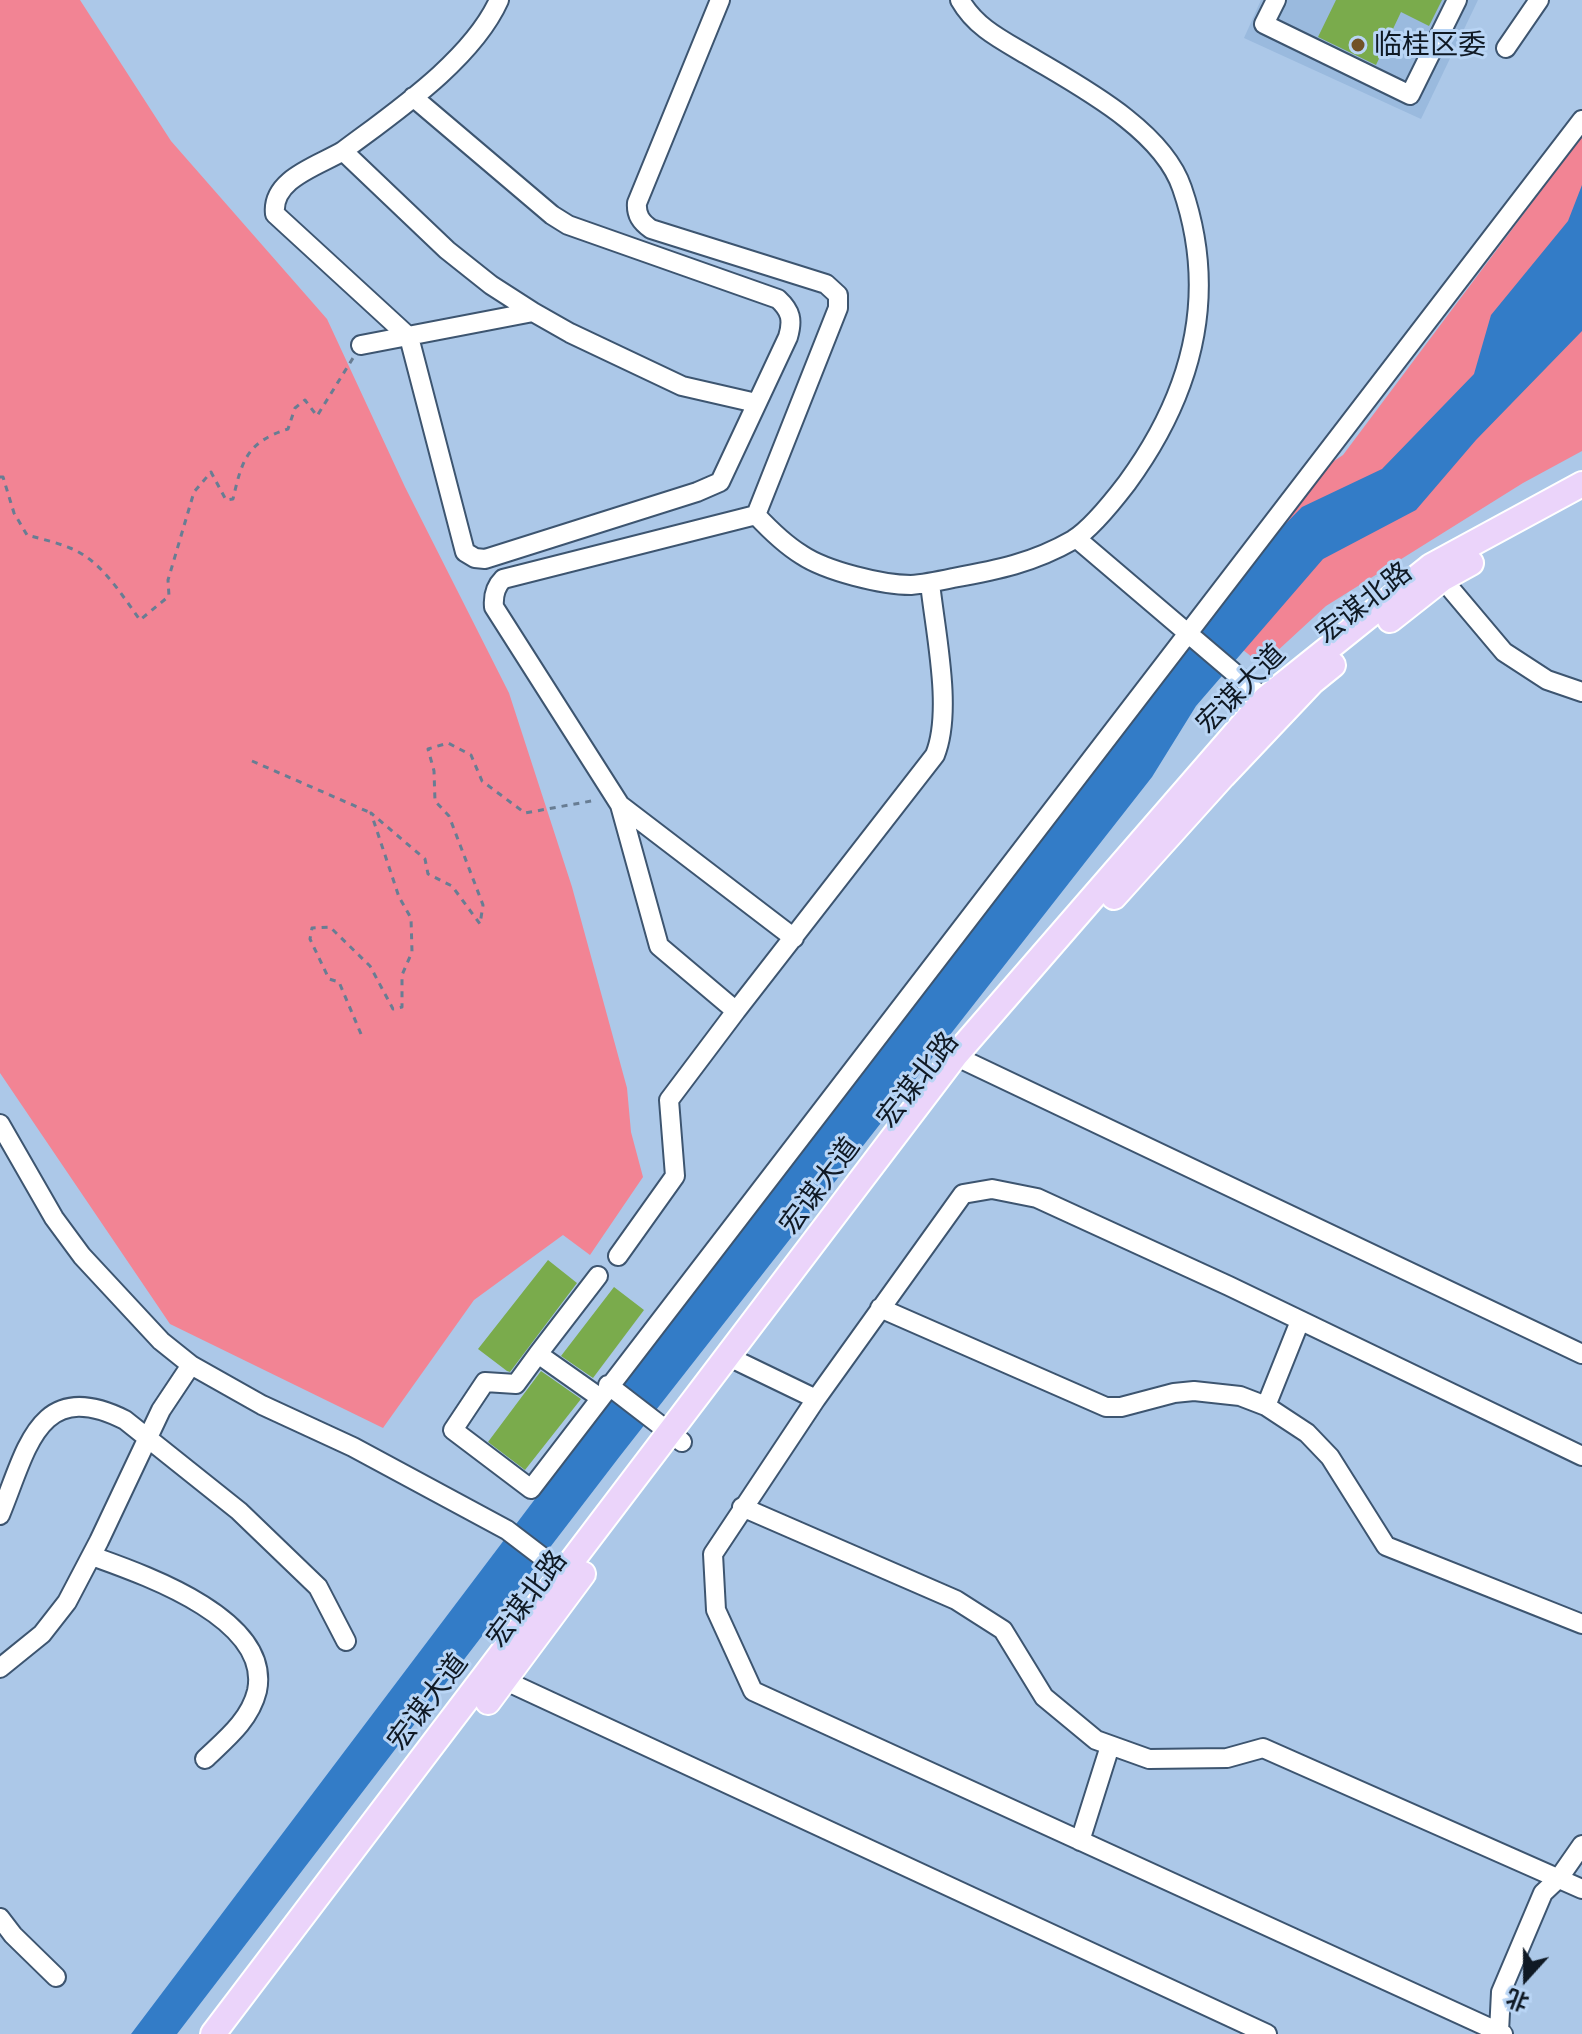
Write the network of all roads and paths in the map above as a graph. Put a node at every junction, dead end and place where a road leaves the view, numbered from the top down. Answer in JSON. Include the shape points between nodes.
{"nodes":[{"id":1,"x":499,"y":0,"type":"edge"},
{"id":2,"x":720,"y":0,"type":"edge"},
{"id":3,"x":960,"y":0,"type":"edge"},
{"id":4,"x":1276,"y":0,"type":"edge"},
{"id":5,"x":1457,"y":0,"type":"edge"},
{"id":6,"x":1539,"y":0,"type":"edge"},
{"id":7,"x":1506,"y":48,"type":"dead end"},
{"id":8,"x":413,"y":97,"type":"junction"},
{"id":9,"x":1582,"y":120,"type":"edge"},
{"id":10,"x":343,"y":151,"type":"junction"},
{"id":11,"x":533,"y":312,"type":"junction"},
{"id":12,"x":409,"y":337,"type":"junction"},
{"id":13,"x":361,"y":345,"type":"joint"},
{"id":14,"x":756,"y":403,"type":"junction"},
{"id":15,"x":0,"y":477,"type":"edge"},
{"id":16,"x":1582,"y":484,"type":"edge"},
{"id":17,"x":1582,"y":500,"type":"edge"},
{"id":18,"x":756,"y":515,"type":"junction"},
{"id":19,"x":1076,"y":538,"type":"junction"},
{"id":20,"x":1436,"y":572,"type":"junction"},
{"id":21,"x":930,"y":583,"type":"junction"},
{"id":22,"x":1187,"y":633,"type":"junction"},
{"id":23,"x":1582,"y":692,"type":"edge"},
{"id":24,"x":1265,"y":699,"type":"junction"},
{"id":25,"x":252,"y":761,"type":"dead end"},
{"id":26,"x":618,"y":801,"type":"junction"},
{"id":27,"x":371,"y":813,"type":"junction"},
{"id":28,"x":794,"y":938,"type":"junction"},
{"id":29,"x":736,"y":1011,"type":"junction"},
{"id":30,"x":361,"y":1034,"type":"dead end"},
{"id":31,"x":962,"y":1060,"type":"junction"},
{"id":32,"x":0,"y":1124,"type":"edge"},
{"id":33,"x":618,"y":1256,"type":"dead end"},
{"id":34,"x":598,"y":1276,"type":"dead end"},
{"id":35,"x":880,"y":1308,"type":"junction"},
{"id":36,"x":1300,"y":1321,"type":"junction"},
{"id":37,"x":538,"y":1354,"type":"junction"},
{"id":38,"x":1582,"y":1354,"type":"edge"},
{"id":39,"x":735,"y":1360,"type":"junction"},
{"id":40,"x":191,"y":1365,"type":"junction"},
{"id":41,"x":604,"y":1391,"type":"junction"},
{"id":42,"x":816,"y":1399,"type":"junction"},
{"id":43,"x":1266,"y":1406,"type":"junction"},
{"id":44,"x":149,"y":1438,"type":"junction"},
{"id":45,"x":676,"y":1438,"type":"junction"},
{"id":46,"x":1582,"y":1456,"type":"edge"},
{"id":47,"x":742,"y":1507,"type":"junction"},
{"id":48,"x":0,"y":1515,"type":"edge"},
{"id":49,"x":92,"y":1556,"type":"junction"},
{"id":50,"x":553,"y":1568,"type":"junction"},
{"id":51,"x":1582,"y":1624,"type":"edge"},
{"id":52,"x":346,"y":1641,"type":"dead end"},
{"id":53,"x":0,"y":1668,"type":"edge"},
{"id":54,"x":496,"y":1677,"type":"junction"},
{"id":55,"x":1110,"y":1746,"type":"junction"},
{"id":56,"x":205,"y":1759,"type":"dead end"},
{"id":57,"x":1080,"y":1841,"type":"junction"},
{"id":58,"x":1582,"y":1845,"type":"edge"},
{"id":59,"x":1559,"y":1878,"type":"junction"},
{"id":60,"x":1582,"y":1889,"type":"edge"},
{"id":61,"x":0,"y":1918,"type":"edge"},
{"id":62,"x":56,"y":1977,"type":"dead end"},
{"id":63,"x":1501,"y":2033,"type":"edge"},
{"id":64,"x":213,"y":2034,"type":"edge"},
{"id":65,"x":234,"y":2034,"type":"edge"},
{"id":66,"x":1267,"y":2034,"type":"edge"}],
"edges":[{"from":1,"to":8,"type":"street","via":[[474,40]]},
{"from":2,"to":18,"type":"street","via":[[636,210],[651,229],[826,284],[838,295],[838,308]]},
{"from":3,"to":19,"type":"street","via":[[975,22],[1094,95],[1148,138],[1182,186],[1196,248],[1201,291],[1197,328],[1172,407],[1144,459]]},
{"from":4,"to":5,"type":"street","via":[[1264,24],[1410,95]]},
{"from":6,"to":7,"type":"street"},
{"from":8,"to":10,"type":"street"},
{"from":8,"to":14,"type":"street","via":[[568,225],[778,299],[792,325]]},
{"from":9,"to":22,"type":"street"},
{"from":10,"to":11,"type":"street","via":[[447,250]]},
{"from":10,"to":12,"type":"street","via":[[283,185],[275,214]]},
{"from":11,"to":12,"type":"street"},
{"from":11,"to":14,"type":"street","via":[[682,386]]},
{"from":12,"to":13,"type":"street"},
{"from":12,"to":14,"type":"street","via":[[463,548],[478,559],[720,482]]},
{"from":13,"to":15,"type":"path","via":[[317,416],[305,400],[295,408],[288,429],[265,436],[241,463],[233,499],[226,500],[211,472],[202,482],[194,492],[172,565],[169,596],[140,620],[98,567],[72,548],[27,535]]},
{"from":16,"to":20,"type":"main road","name":"宏谋大道"},
{"from":17,"to":20,"type":"main road","name":"宏谋北路"},
{"from":18,"to":21,"type":"street","via":[[805,557],[857,577]]},
{"from":18,"to":26,"type":"street","via":[[503,579],[498,585],[494,607]]},
{"from":19,"to":21,"type":"street","via":[[1021,565]]},
{"from":19,"to":22,"type":"street"},
{"from":20,"to":23,"type":"street","via":[[1504,652],[1547,680]]},
{"from":20,"to":24,"type":"main road","name":"宏谋大道"},
{"from":20,"to":31,"type":"main road","name":"宏谋北路","via":[[1312,682]]},
{"from":21,"to":28,"type":"street","via":[[943,711],[939,745]]},
{"from":22,"to":24,"type":"street"},
{"from":22,"to":41,"type":"street"},
{"from":24,"to":31,"type":"main road","name":"宏谋大道"},
{"from":25,"to":27,"type":"path"},
{"from":26,"to":27,"type":"path","via":[[525,813],[482,781],[471,755],[448,743],[428,749],[435,801],[449,816],[483,905],[480,924],[452,886],[428,874],[425,859]]},
{"from":26,"to":28,"type":"street"},
{"from":26,"to":29,"type":"street","via":[[659,946]]},
{"from":27,"to":30,"type":"path","via":[[411,918],[412,952],[402,975],[402,1007],[393,1009],[370,966],[330,927],[312,928],[310,939],[329,979],[339,982]]},
{"from":28,"to":29,"type":"street"},
{"from":29,"to":33,"type":"street","via":[[669,1100],[675,1176]]},
{"from":31,"to":38,"type":"street"},
{"from":31,"to":39,"type":"main road","name":"宏谋大道"},
{"from":32,"to":40,"type":"street","via":[[82,1256],[161,1341]]},
{"from":34,"to":37,"type":"street"},
{"from":35,"to":36,"type":"street","via":[[963,1194],[992,1189],[1037,1198]]},
{"from":35,"to":42,"type":"street"},
{"from":35,"to":43,"type":"street","via":[[1106,1407],[1194,1391],[1240,1396]]},
{"from":36,"to":43,"type":"street"},
{"from":36,"to":46,"type":"street"},
{"from":37,"to":41,"type":"street"},
{"from":37,"to":41,"type":"street","via":[[516,1384],[485,1382],[453,1430],[531,1489]]},
{"from":39,"to":42,"type":"street"},
{"from":39,"to":45,"type":"main road","name":"宏谋大道"},
{"from":40,"to":44,"type":"street"},
{"from":40,"to":50,"type":"street","via":[[507,1530]]},
{"from":41,"to":45,"type":"street"},
{"from":42,"to":47,"type":"street"},
{"from":43,"to":51,"type":"street","via":[[1307,1433],[1330,1457],[1386,1546]]},
{"from":44,"to":48,"type":"street","via":[[94,1406],[63,1408],[47,1418],[32,1439]]},
{"from":44,"to":49,"type":"street"},
{"from":44,"to":52,"type":"street","via":[[239,1511],[318,1587]]},
{"from":45,"to":50,"type":"main road","name":"宏谋大道"},
{"from":45,"to":54,"type":"main road","name":"宏谋北路"},
{"from":47,"to":55,"type":"street","via":[[956,1600],[1003,1630],[1044,1697]]},
{"from":47,"to":57,"type":"street","via":[[713,1554],[716,1610],[753,1691]]},
{"from":49,"to":53,"type":"street","via":[[56,1617]]},
{"from":49,"to":56,"type":"street","via":[[199,1600],[231,1625],[253,1659],[257,1690],[251,1706],[242,1723]]},
{"from":50,"to":54,"type":"main road","name":"宏谋大道"},
{"from":54,"to":64,"type":"main road","name":"宏谋大道"},
{"from":54,"to":65,"type":"main road","name":"宏谋北路"},
{"from":54,"to":66,"type":"street"},
{"from":55,"to":57,"type":"street"},
{"from":55,"to":59,"type":"street","via":[[1149,1759],[1227,1758],[1263,1748]]},
{"from":57,"to":63,"type":"street"},
{"from":58,"to":59,"type":"street"},
{"from":59,"to":60,"type":"street"},
{"from":59,"to":63,"type":"street","via":[[1543,1893],[1501,1992]]},
{"from":61,"to":62,"type":"street"}]}
